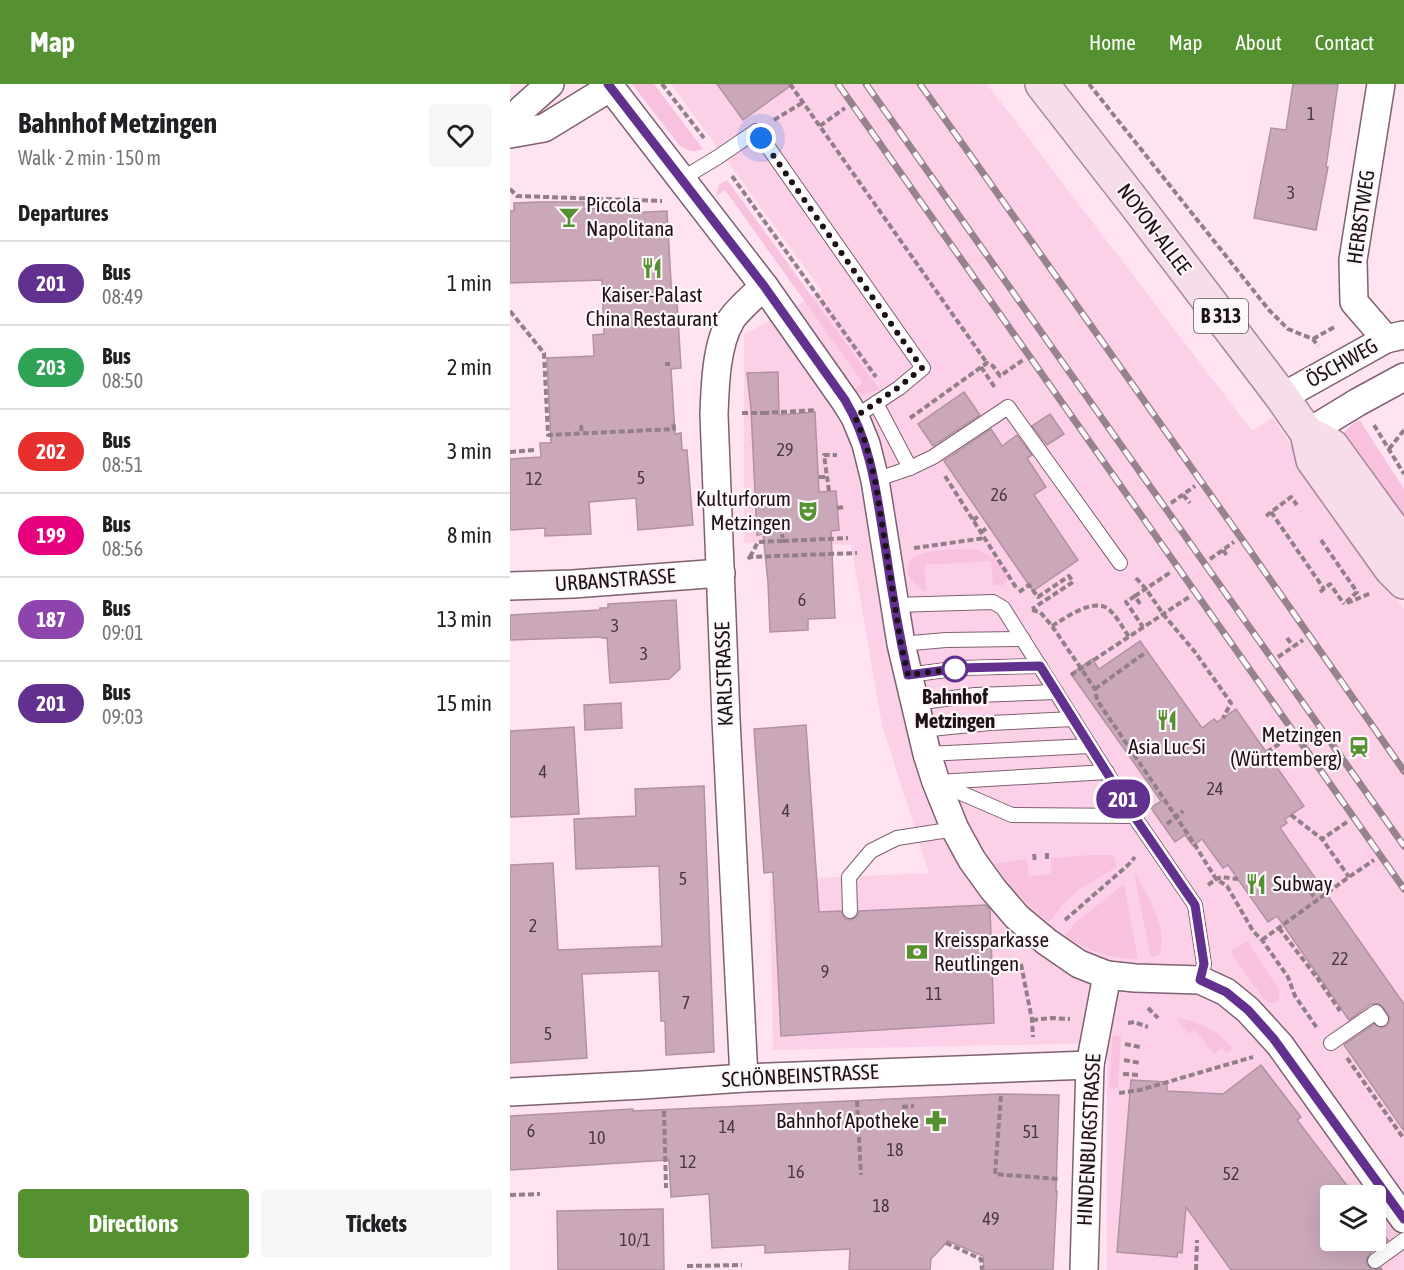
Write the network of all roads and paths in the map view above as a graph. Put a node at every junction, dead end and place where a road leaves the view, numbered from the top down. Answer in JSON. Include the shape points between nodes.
{"nodes":[{"id":1,"x":550,"y":84,"type":"edge"},
{"id":2,"x":662,"y":84,"type":"edge"},
{"id":3,"x":790,"y":84,"type":"edge"},
{"id":4,"x":1042,"y":84,"type":"edge"},
{"id":5,"x":1089,"y":84,"type":"edge"},
{"id":6,"x":1381,"y":84,"type":"edge"},
{"id":7,"x":609,"y":86,"type":"edge"},
{"id":8,"x":802,"y":103,"type":"junction"},
{"id":9,"x":845,"y":108,"type":"dead end"},
{"id":10,"x":820,"y":126,"type":"junction"},
{"id":11,"x":756,"y":131,"type":"junction"},
{"id":12,"x":510,"y":133,"type":"edge"},
{"id":13,"x":833,"y":155,"type":"dead end"},
{"id":14,"x":841,"y":156,"type":"junction"},
{"id":15,"x":718,"y":157,"type":"junction"},
{"id":16,"x":510,"y":189,"type":"edge"},
{"id":17,"x":674,"y":189,"type":"junction"},
{"id":18,"x":764,"y":286,"type":"junction"},
{"id":19,"x":510,"y":311,"type":"edge"},
{"id":20,"x":1395,"y":337,"type":"edge"},
{"id":21,"x":1023,"y":360,"type":"dead end"},
{"id":22,"x":987,"y":363,"type":"junction"},
{"id":23,"x":1333,"y":368,"type":"junction"},
{"id":24,"x":1404,"y":376,"type":"edge"},
{"id":25,"x":935,"y":390,"type":"dead end"},
{"id":26,"x":889,"y":395,"type":"junction"},
{"id":27,"x":940,"y":397,"type":"junction"},
{"id":28,"x":1282,"y":397,"type":"junction"},
{"id":29,"x":1358,"y":402,"type":"junction"},
{"id":30,"x":821,"y":410,"type":"dead end"},
{"id":31,"x":866,"y":410,"type":"junction"},
{"id":32,"x":749,"y":413,"type":"dead end"},
{"id":33,"x":907,"y":421,"type":"dead end"},
{"id":34,"x":673,"y":422,"type":"dead end"},
{"id":35,"x":581,"y":425,"type":"dead end"},
{"id":36,"x":1404,"y":430,"type":"edge"},
{"id":37,"x":1307,"y":432,"type":"junction"},
{"id":38,"x":582,"y":434,"type":"junction"},
{"id":39,"x":1389,"y":449,"type":"junction"},
{"id":40,"x":534,"y":450,"type":"dead end"},
{"id":41,"x":510,"y":452,"type":"edge"},
{"id":42,"x":837,"y":455,"type":"dead end"},
{"id":43,"x":933,"y":457,"type":"junction"},
{"id":44,"x":910,"y":468,"type":"junction"},
{"id":45,"x":1404,"y":474,"type":"edge"},
{"id":46,"x":819,"y":477,"type":"dead end"},
{"id":47,"x":827,"y":477,"type":"junction"},
{"id":48,"x":875,"y":480,"type":"junction"},
{"id":49,"x":1195,"y":486,"type":"dead end"},
{"id":50,"x":829,"y":491,"type":"dead end"},
{"id":51,"x":1183,"y":495,"type":"junction"},
{"id":52,"x":1171,"y":503,"type":"dead end"},
{"id":53,"x":1190,"y":503,"type":"dead end"},
{"id":54,"x":1297,"y":505,"type":"dead end"},
{"id":55,"x":845,"y":507,"type":"dead end"},
{"id":56,"x":837,"y":508,"type":"dead end"},
{"id":57,"x":1271,"y":512,"type":"junction"},
{"id":58,"x":980,"y":515,"type":"dead end"},
{"id":59,"x":1266,"y":516,"type":"dead end"},
{"id":60,"x":973,"y":520,"type":"junction"},
{"id":61,"x":989,"y":527,"type":"dead end"},
{"id":62,"x":981,"y":532,"type":"junction"},
{"id":63,"x":782,"y":534,"type":"dead end"},
{"id":64,"x":848,"y":538,"type":"dead end"},
{"id":65,"x":984,"y":538,"type":"junction"},
{"id":66,"x":1321,"y":540,"type":"dead end"},
{"id":67,"x":783,"y":541,"type":"junction"},
{"id":68,"x":1234,"y":542,"type":"dead end"},
{"id":69,"x":1404,"y":546,"type":"edge"},
{"id":70,"x":904,"y":550,"type":"dead end"},
{"id":71,"x":1223,"y":550,"type":"junction"},
{"id":72,"x":849,"y":554,"type":"dead end"},
{"id":73,"x":750,"y":557,"type":"junction"},
{"id":74,"x":1228,"y":557,"type":"dead end"},
{"id":75,"x":1210,"y":559,"type":"dead end"},
{"id":76,"x":1120,"y":563,"type":"joint"},
{"id":77,"x":1171,"y":572,"type":"dead end"},
{"id":78,"x":721,"y":573,"type":"junction"},
{"id":79,"x":510,"y":586,"type":"edge"},
{"id":80,"x":1390,"y":587,"type":"edge"},
{"id":81,"x":1146,"y":589,"type":"junction"},
{"id":82,"x":1019,"y":591,"type":"junction"},
{"id":83,"x":1135,"y":596,"type":"junction"},
{"id":84,"x":1189,"y":597,"type":"dead end"},
{"id":85,"x":1140,"y":604,"type":"dead end"},
{"id":86,"x":1344,"y":604,"type":"junction"},
{"id":87,"x":894,"y":605,"type":"junction"},
{"id":88,"x":1032,"y":610,"type":"junction"},
{"id":89,"x":1163,"y":614,"type":"junction"},
{"id":90,"x":1052,"y":627,"type":"junction"},
{"id":91,"x":1143,"y":627,"type":"junction"},
{"id":92,"x":1129,"y":637,"type":"junction"},
{"id":93,"x":1287,"y":638,"type":"dead end"},
{"id":94,"x":1023,"y":639,"type":"junction"},
{"id":95,"x":1303,"y":640,"type":"dead end"},
{"id":96,"x":901,"y":644,"type":"junction"},
{"id":97,"x":1293,"y":646,"type":"junction"},
{"id":98,"x":1145,"y":653,"type":"dead end"},
{"id":99,"x":1278,"y":657,"type":"dead end"},
{"id":100,"x":1040,"y":666,"type":"junction"},
{"id":101,"x":1081,"y":669,"type":"junction"},
{"id":102,"x":908,"y":675,"type":"junction"},
{"id":103,"x":1095,"y":689,"type":"junction"},
{"id":104,"x":1056,"y":692,"type":"junction"},
{"id":105,"x":915,"y":703,"type":"junction"},
{"id":106,"x":1223,"y":718,"type":"dead end"},
{"id":107,"x":1073,"y":719,"type":"junction"},
{"id":108,"x":1288,"y":738,"type":"dead end"},
{"id":109,"x":924,"y":742,"type":"junction"},
{"id":110,"x":1090,"y":746,"type":"junction"},
{"id":111,"x":1267,"y":752,"type":"dead end"},
{"id":112,"x":1107,"y":772,"type":"junction"},
{"id":113,"x":936,"y":782,"type":"junction"},
{"id":114,"x":1183,"y":811,"type":"dead end"},
{"id":115,"x":1291,"y":815,"type":"dead end"},
{"id":116,"x":1134,"y":816,"type":"junction"},
{"id":117,"x":1175,"y":816,"type":"junction"},
{"id":118,"x":1347,"y":822,"type":"dead end"},
{"id":119,"x":955,"y":830,"type":"junction"},
{"id":120,"x":1150,"y":838,"type":"junction"},
{"id":121,"x":1322,"y":839,"type":"junction"},
{"id":122,"x":1047,"y":853,"type":"dead end"},
{"id":123,"x":1035,"y":854,"type":"dead end"},
{"id":124,"x":1374,"y":860,"type":"dead end"},
{"id":125,"x":1047,"y":861,"type":"dead end"},
{"id":126,"x":1035,"y":862,"type":"dead end"},
{"id":127,"x":1349,"y":877,"type":"junction"},
{"id":128,"x":1216,"y":879,"type":"junction"},
{"id":129,"x":1238,"y":879,"type":"dead end"},
{"id":130,"x":1310,"y":892,"type":"dead end"},
{"id":131,"x":1317,"y":900,"type":"junction"},
{"id":132,"x":850,"y":911,"type":"dead end"},
{"id":133,"x":1057,"y":927,"type":"dead end"},
{"id":134,"x":1279,"y":928,"type":"junction"},
{"id":135,"x":1262,"y":940,"type":"junction"},
{"id":136,"x":1028,"y":961,"type":"dead end"},
{"id":137,"x":1021,"y":964,"type":"junction"},
{"id":138,"x":964,"y":967,"type":"dead end"},
{"id":139,"x":1107,"y":975,"type":"junction"},
{"id":140,"x":1200,"y":980,"type":"junction"},
{"id":141,"x":1337,"y":1007,"type":"dead end"},
{"id":142,"x":1077,"y":1019,"type":"dead end"},
{"id":143,"x":1381,"y":1019,"type":"dead end"},
{"id":144,"x":1032,"y":1020,"type":"junction"},
{"id":145,"x":1134,"y":1022,"type":"dead end"},
{"id":146,"x":1148,"y":1027,"type":"dead end"},
{"id":147,"x":1034,"y":1041,"type":"dead end"},
{"id":148,"x":1331,"y":1043,"type":"junction"},
{"id":149,"x":1125,"y":1044,"type":"dead end"},
{"id":150,"x":1140,"y":1047,"type":"dead end"},
{"id":151,"x":1255,"y":1057,"type":"dead end"},
{"id":152,"x":1124,"y":1060,"type":"dead end"},
{"id":153,"x":1140,"y":1063,"type":"dead end"},
{"id":154,"x":1090,"y":1065,"type":"junction"},
{"id":155,"x":1004,"y":1068,"type":"junction"},
{"id":156,"x":855,"y":1073,"type":"junction"},
{"id":157,"x":1123,"y":1074,"type":"dead end"},
{"id":158,"x":1140,"y":1075,"type":"dead end"},
{"id":159,"x":744,"y":1078,"type":"junction"},
{"id":160,"x":663,"y":1083,"type":"junction"},
{"id":161,"x":510,"y":1092,"type":"edge"},
{"id":162,"x":1121,"y":1093,"type":"dead end"},
{"id":163,"x":914,"y":1106,"type":"dead end"},
{"id":164,"x":902,"y":1107,"type":"dead end"},
{"id":165,"x":1404,"y":1139,"type":"edge"},
{"id":166,"x":861,"y":1175,"type":"dead end"},
{"id":167,"x":1061,"y":1179,"type":"dead end"},
{"id":168,"x":666,"y":1188,"type":"dead end"},
{"id":169,"x":540,"y":1194,"type":"dead end"},
{"id":170,"x":510,"y":1195,"type":"edge"},
{"id":171,"x":1404,"y":1219,"type":"edge"},
{"id":172,"x":1197,"y":1240,"type":"dead end"},
{"id":173,"x":1404,"y":1240,"type":"edge"},
{"id":174,"x":946,"y":1243,"type":"dead end"},
{"id":175,"x":1376,"y":1261,"type":"dead end"},
{"id":176,"x":742,"y":1265,"type":"dead end"},
{"id":177,"x":687,"y":1266,"type":"dead end"},
{"id":178,"x":982,"y":1270,"type":"edge"},
{"id":179,"x":1084,"y":1270,"type":"edge"},
{"id":180,"x":1196,"y":1270,"type":"edge"}],
"edges":[{"from":1,"to":12,"type":"street","via":[[522,109]]},
{"from":2,"to":15,"type":"path"},
{"from":3,"to":8,"type":"path"},
{"from":4,"to":28,"type":"main road","name":"NOYON-ALLEE","number":"B 313"},
{"from":5,"to":23,"type":"path","via":[[1269,310],[1288,328],[1313,339]]},
{"from":6,"to":20,"type":"street","name":"HERBSTWEG","via":[[1353,260],[1354,302]]},
{"from":7,"to":12,"type":"street","via":[[544,128]]},
{"from":7,"to":17,"type":"street"},
{"from":8,"to":10,"type":"path"},
{"from":8,"to":11,"type":"path"},
{"from":9,"to":10,"type":"path"},
{"from":10,"to":14,"type":"path"},
{"from":11,"to":15,"type":"lane"},
{"from":11,"to":26,"type":"lane","via":[[922,368]]},
{"from":13,"to":14,"type":"path"},
{"from":14,"to":22,"type":"path"},
{"from":15,"to":17,"type":"lane"},
{"from":15,"to":26,"type":"path"},
{"from":16,"to":17,"type":"path","via":[[517,196],[664,201]]},
{"from":17,"to":18,"type":"street"},
{"from":18,"to":31,"type":"street","via":[[845,400]]},
{"from":18,"to":78,"type":"street","name":"KARLSTRASSE","via":[[732,319],[720,348],[714,416]]},
{"from":19,"to":38,"type":"path","via":[[544,353],[548,435]]},
{"from":20,"to":23,"type":"street","name":"ÖSCHWEG"},
{"from":21,"to":22,"type":"path","via":[[1000,376]]},
{"from":22,"to":27,"type":"path"},
{"from":23,"to":28,"type":"street","name":"ÖSCHWEG"},
{"from":24,"to":29,"type":"street","name":"ÖSCHWEG"},
{"from":25,"to":27,"type":"path"},
{"from":26,"to":31,"type":"lane"},
{"from":27,"to":33,"type":"path"},
{"from":28,"to":37,"type":"main road","name":"NOYON-ALLEE","number":"B 313"},
{"from":29,"to":37,"type":"street","name":"ÖSCHWEG"},
{"from":29,"to":39,"type":"path"},
{"from":30,"to":32,"type":"path"},
{"from":31,"to":44,"type":"lane"},
{"from":31,"to":48,"type":"street","via":[[866,444]]},
{"from":34,"to":38,"type":"path","via":[[674,429]]},
{"from":35,"to":38,"type":"path"},
{"from":36,"to":39,"type":"path"},
{"from":37,"to":69,"type":"main road","name":"NOYON-ALLEE","number":"B 313","via":[[1332,446]]},
{"from":37,"to":80,"type":"main road","name":"NOYON-ALLEE","number":"B 313","via":[[1313,460],[1391,569]]},
{"from":39,"to":45,"type":"path"},
{"from":40,"to":41,"type":"path"},
{"from":42,"to":47,"type":"path","via":[[824,455]]},
{"from":43,"to":44,"type":"lane"},
{"from":43,"to":60,"type":"path"},
{"from":43,"to":76,"type":"lane","via":[[1008,407]]},
{"from":44,"to":48,"type":"lane"},
{"from":46,"to":47,"type":"path"},
{"from":47,"to":50,"type":"path"},
{"from":48,"to":87,"type":"street"},
{"from":49,"to":51,"type":"path"},
{"from":51,"to":52,"type":"path"},
{"from":51,"to":53,"type":"path"},
{"from":54,"to":57,"type":"path","via":[[1292,497]]},
{"from":55,"to":56,"type":"path"},
{"from":57,"to":59,"type":"path"},
{"from":57,"to":86,"type":"path","via":[[1322,590],[1330,584]]},
{"from":58,"to":60,"type":"path"},
{"from":60,"to":62,"type":"path"},
{"from":61,"to":62,"type":"path"},
{"from":62,"to":65,"type":"path"},
{"from":63,"to":67,"type":"path"},
{"from":64,"to":67,"type":"path"},
{"from":65,"to":70,"type":"path"},
{"from":65,"to":82,"type":"path"},
{"from":66,"to":86,"type":"path","via":[[1357,592]]},
{"from":67,"to":73,"type":"path","via":[[758,542]]},
{"from":68,"to":71,"type":"path"},
{"from":71,"to":74,"type":"path"},
{"from":71,"to":75,"type":"path"},
{"from":72,"to":73,"type":"path"},
{"from":73,"to":78,"type":"path"},
{"from":76,"to":81,"type":"path"},
{"from":77,"to":81,"type":"path"},
{"from":78,"to":79,"type":"street","name":"URBANSTRASSE"},
{"from":78,"to":159,"type":"street","name":"KARLSTRASSE"},
{"from":80,"to":86,"type":"path"},
{"from":81,"to":83,"type":"path"},
{"from":81,"to":89,"type":"path"},
{"from":82,"to":88,"type":"path"},
{"from":82,"to":88,"type":"path","via":[[1029,585],[1038,597],[1069,576],[1073,582]]},
{"from":83,"to":85,"type":"path"},
{"from":83,"to":91,"type":"path","via":[[1126,602]]},
{"from":84,"to":89,"type":"path"},
{"from":87,"to":94,"type":"lane","via":[[993,602],[1003,608]]},
{"from":87,"to":96,"type":"street"},
{"from":88,"to":90,"type":"path","via":[[1040,612]]},
{"from":89,"to":91,"type":"path"},
{"from":89,"to":106,"type":"path","via":[[1231,703]]},
{"from":90,"to":92,"type":"path","via":[[1083,608],[1104,607]]},
{"from":90,"to":101,"type":"path"},
{"from":91,"to":92,"type":"path"},
{"from":92,"to":101,"type":"path"},
{"from":93,"to":97,"type":"path"},
{"from":94,"to":96,"type":"lane"},
{"from":94,"to":100,"type":"lane"},
{"from":95,"to":97,"type":"path"},
{"from":96,"to":102,"type":"street"},
{"from":97,"to":99,"type":"path"},
{"from":98,"to":103,"type":"path"},
{"from":100,"to":102,"type":"lane","via":[[961,668]]},
{"from":100,"to":104,"type":"lane"},
{"from":101,"to":103,"type":"path"},
{"from":102,"to":105,"type":"street"},
{"from":103,"to":117,"type":"path","via":[[1097,700]]},
{"from":104,"to":105,"type":"lane","via":[[975,695]]},
{"from":104,"to":107,"type":"lane"},
{"from":105,"to":109,"type":"street"},
{"from":107,"to":109,"type":"lane","via":[[990,723]]},
{"from":107,"to":110,"type":"lane"},
{"from":108,"to":111,"type":"path"},
{"from":109,"to":110,"type":"lane"},
{"from":109,"to":113,"type":"street"},
{"from":110,"to":112,"type":"lane"},
{"from":112,"to":113,"type":"lane"},
{"from":112,"to":116,"type":"lane"},
{"from":113,"to":116,"type":"lane","via":[[1012,815]]},
{"from":113,"to":119,"type":"street"},
{"from":114,"to":117,"type":"path"},
{"from":115,"to":121,"type":"path"},
{"from":116,"to":120,"type":"lane"},
{"from":117,"to":120,"type":"path"},
{"from":117,"to":128,"type":"path"},
{"from":118,"to":121,"type":"path"},
{"from":119,"to":132,"type":"lane","via":[[897,838],[871,851],[849,877]]},
{"from":119,"to":139,"type":"street","via":[[993,890],[1017,917],[1079,964]]},
{"from":120,"to":133,"type":"path","via":[[1128,865]]},
{"from":120,"to":140,"type":"lane","via":[[1195,905],[1204,964]]},
{"from":121,"to":127,"type":"path"},
{"from":122,"to":125,"type":"path"},
{"from":123,"to":126,"type":"path"},
{"from":124,"to":127,"type":"path"},
{"from":127,"to":131,"type":"path"},
{"from":128,"to":129,"type":"path"},
{"from":128,"to":135,"type":"path","via":[[1227,886]]},
{"from":130,"to":131,"type":"path"},
{"from":131,"to":134,"type":"path"},
{"from":134,"to":135,"type":"path"},
{"from":134,"to":141,"type":"path"},
{"from":135,"to":148,"type":"path","via":[[1288,977],[1295,996]]},
{"from":136,"to":137,"type":"path"},
{"from":137,"to":138,"type":"path"},
{"from":137,"to":144,"type":"path"},
{"from":139,"to":140,"type":"street"},
{"from":139,"to":154,"type":"street","name":"HINDENBURGSTRASSE"},
{"from":140,"to":171,"type":"street","via":[[1226,992],[1273,1038]]},
{"from":142,"to":144,"type":"path"},
{"from":143,"to":148,"type":"lane","via":[[1376,1012]]},
{"from":144,"to":147,"type":"path"},
{"from":145,"to":146,"type":"path"},
{"from":148,"to":165,"type":"path","via":[[1343,1052]]},
{"from":149,"to":150,"type":"path"},
{"from":151,"to":162,"type":"path"},
{"from":152,"to":153,"type":"path"},
{"from":154,"to":155,"type":"street","name":"SCHÖNBEINSTRASSE"},
{"from":154,"to":179,"type":"street","name":"HINDENBURGSTRASSE"},
{"from":155,"to":156,"type":"street","name":"SCHÖNBEINSTRASSE"},
{"from":155,"to":167,"type":"path","via":[[995,1174]]},
{"from":156,"to":159,"type":"street","name":"SCHÖNBEINSTRASSE"},
{"from":156,"to":166,"type":"path"},
{"from":157,"to":158,"type":"path"},
{"from":159,"to":160,"type":"street","name":"SCHÖNBEINSTRASSE"},
{"from":160,"to":161,"type":"street","name":"SCHÖNBEINSTRASSE"},
{"from":160,"to":168,"type":"path"},
{"from":163,"to":164,"type":"path"},
{"from":169,"to":170,"type":"path"},
{"from":172,"to":180,"type":"path"},
{"from":173,"to":175,"type":"lane"},
{"from":174,"to":178,"type":"path","via":[[981,1259]]},
{"from":176,"to":177,"type":"path"}]}
